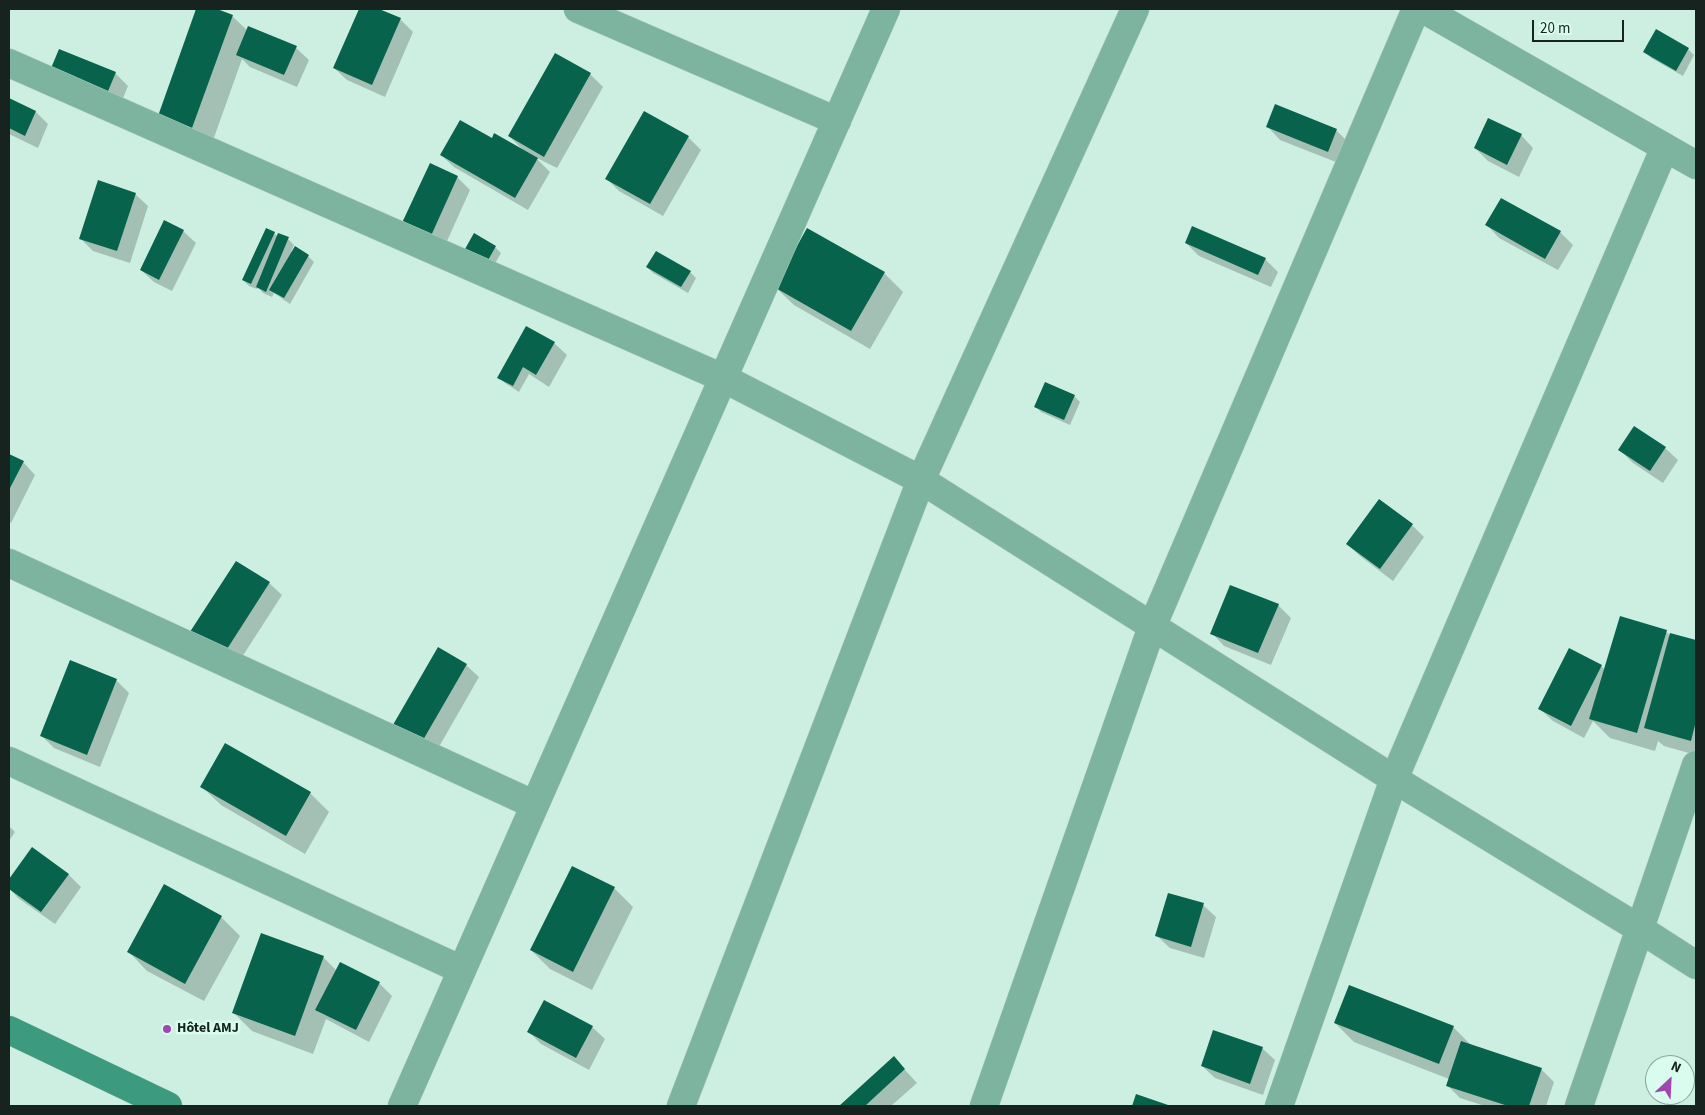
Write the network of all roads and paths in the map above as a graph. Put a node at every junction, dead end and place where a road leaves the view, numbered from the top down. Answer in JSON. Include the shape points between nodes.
{"nodes":[{"id":1,"x":578,"y":9,"type":"edge"},
{"id":2,"x":886,"y":9,"type":"edge"},
{"id":3,"x":1135,"y":9,"type":"edge"},
{"id":4,"x":1416,"y":9,"type":"edge"},
{"id":5,"x":1423,"y":9,"type":"edge"},
{"id":6,"x":9,"y":63,"type":"edge"},
{"id":7,"x":837,"y":121,"type":"junction"},
{"id":8,"x":1665,"y":147,"type":"junction"},
{"id":9,"x":1696,"y":165,"type":"edge"},
{"id":10,"x":724,"y":378,"type":"junction"},
{"id":11,"x":921,"y":480,"type":"junction"},
{"id":12,"x":9,"y":563,"type":"edge"},
{"id":13,"x":1152,"y":627,"type":"junction"},
{"id":14,"x":9,"y":760,"type":"edge"},
{"id":15,"x":1696,"y":765,"type":"edge"},
{"id":16,"x":1394,"y":779,"type":"junction"},
{"id":17,"x":535,"y":805,"type":"junction"},
{"id":18,"x":1640,"y":929,"type":"junction"},
{"id":19,"x":1696,"y":965,"type":"edge"},
{"id":20,"x":462,"y":970,"type":"junction"},
{"id":21,"x":9,"y":1030,"type":"edge"},
{"id":22,"x":168,"y":1106,"type":"edge"},
{"id":23,"x":402,"y":1106,"type":"edge"},
{"id":24,"x":681,"y":1106,"type":"edge"},
{"id":25,"x":984,"y":1106,"type":"edge"},
{"id":26,"x":1279,"y":1106,"type":"edge"},
{"id":27,"x":1579,"y":1106,"type":"edge"}],
"edges":[{"from":1,"to":7,"type":"street"},
{"from":2,"to":7,"type":"street"},
{"from":3,"to":11,"type":"street"},
{"from":4,"to":13,"type":"street"},
{"from":5,"to":8,"type":"street"},
{"from":6,"to":10,"type":"street"},
{"from":7,"to":10,"type":"street"},
{"from":8,"to":9,"type":"street"},
{"from":8,"to":16,"type":"street"},
{"from":10,"to":11,"type":"street"},
{"from":10,"to":17,"type":"street"},
{"from":11,"to":13,"type":"street"},
{"from":11,"to":24,"type":"street"},
{"from":12,"to":17,"type":"street"},
{"from":13,"to":16,"type":"street"},
{"from":13,"to":25,"type":"street"},
{"from":14,"to":20,"type":"street"},
{"from":15,"to":18,"type":"street"},
{"from":16,"to":18,"type":"street"},
{"from":16,"to":26,"type":"street"},
{"from":17,"to":20,"type":"street"},
{"from":18,"to":19,"type":"street"},
{"from":18,"to":27,"type":"street"},
{"from":20,"to":23,"type":"street"},
{"from":21,"to":22,"type":"main road"}]}
